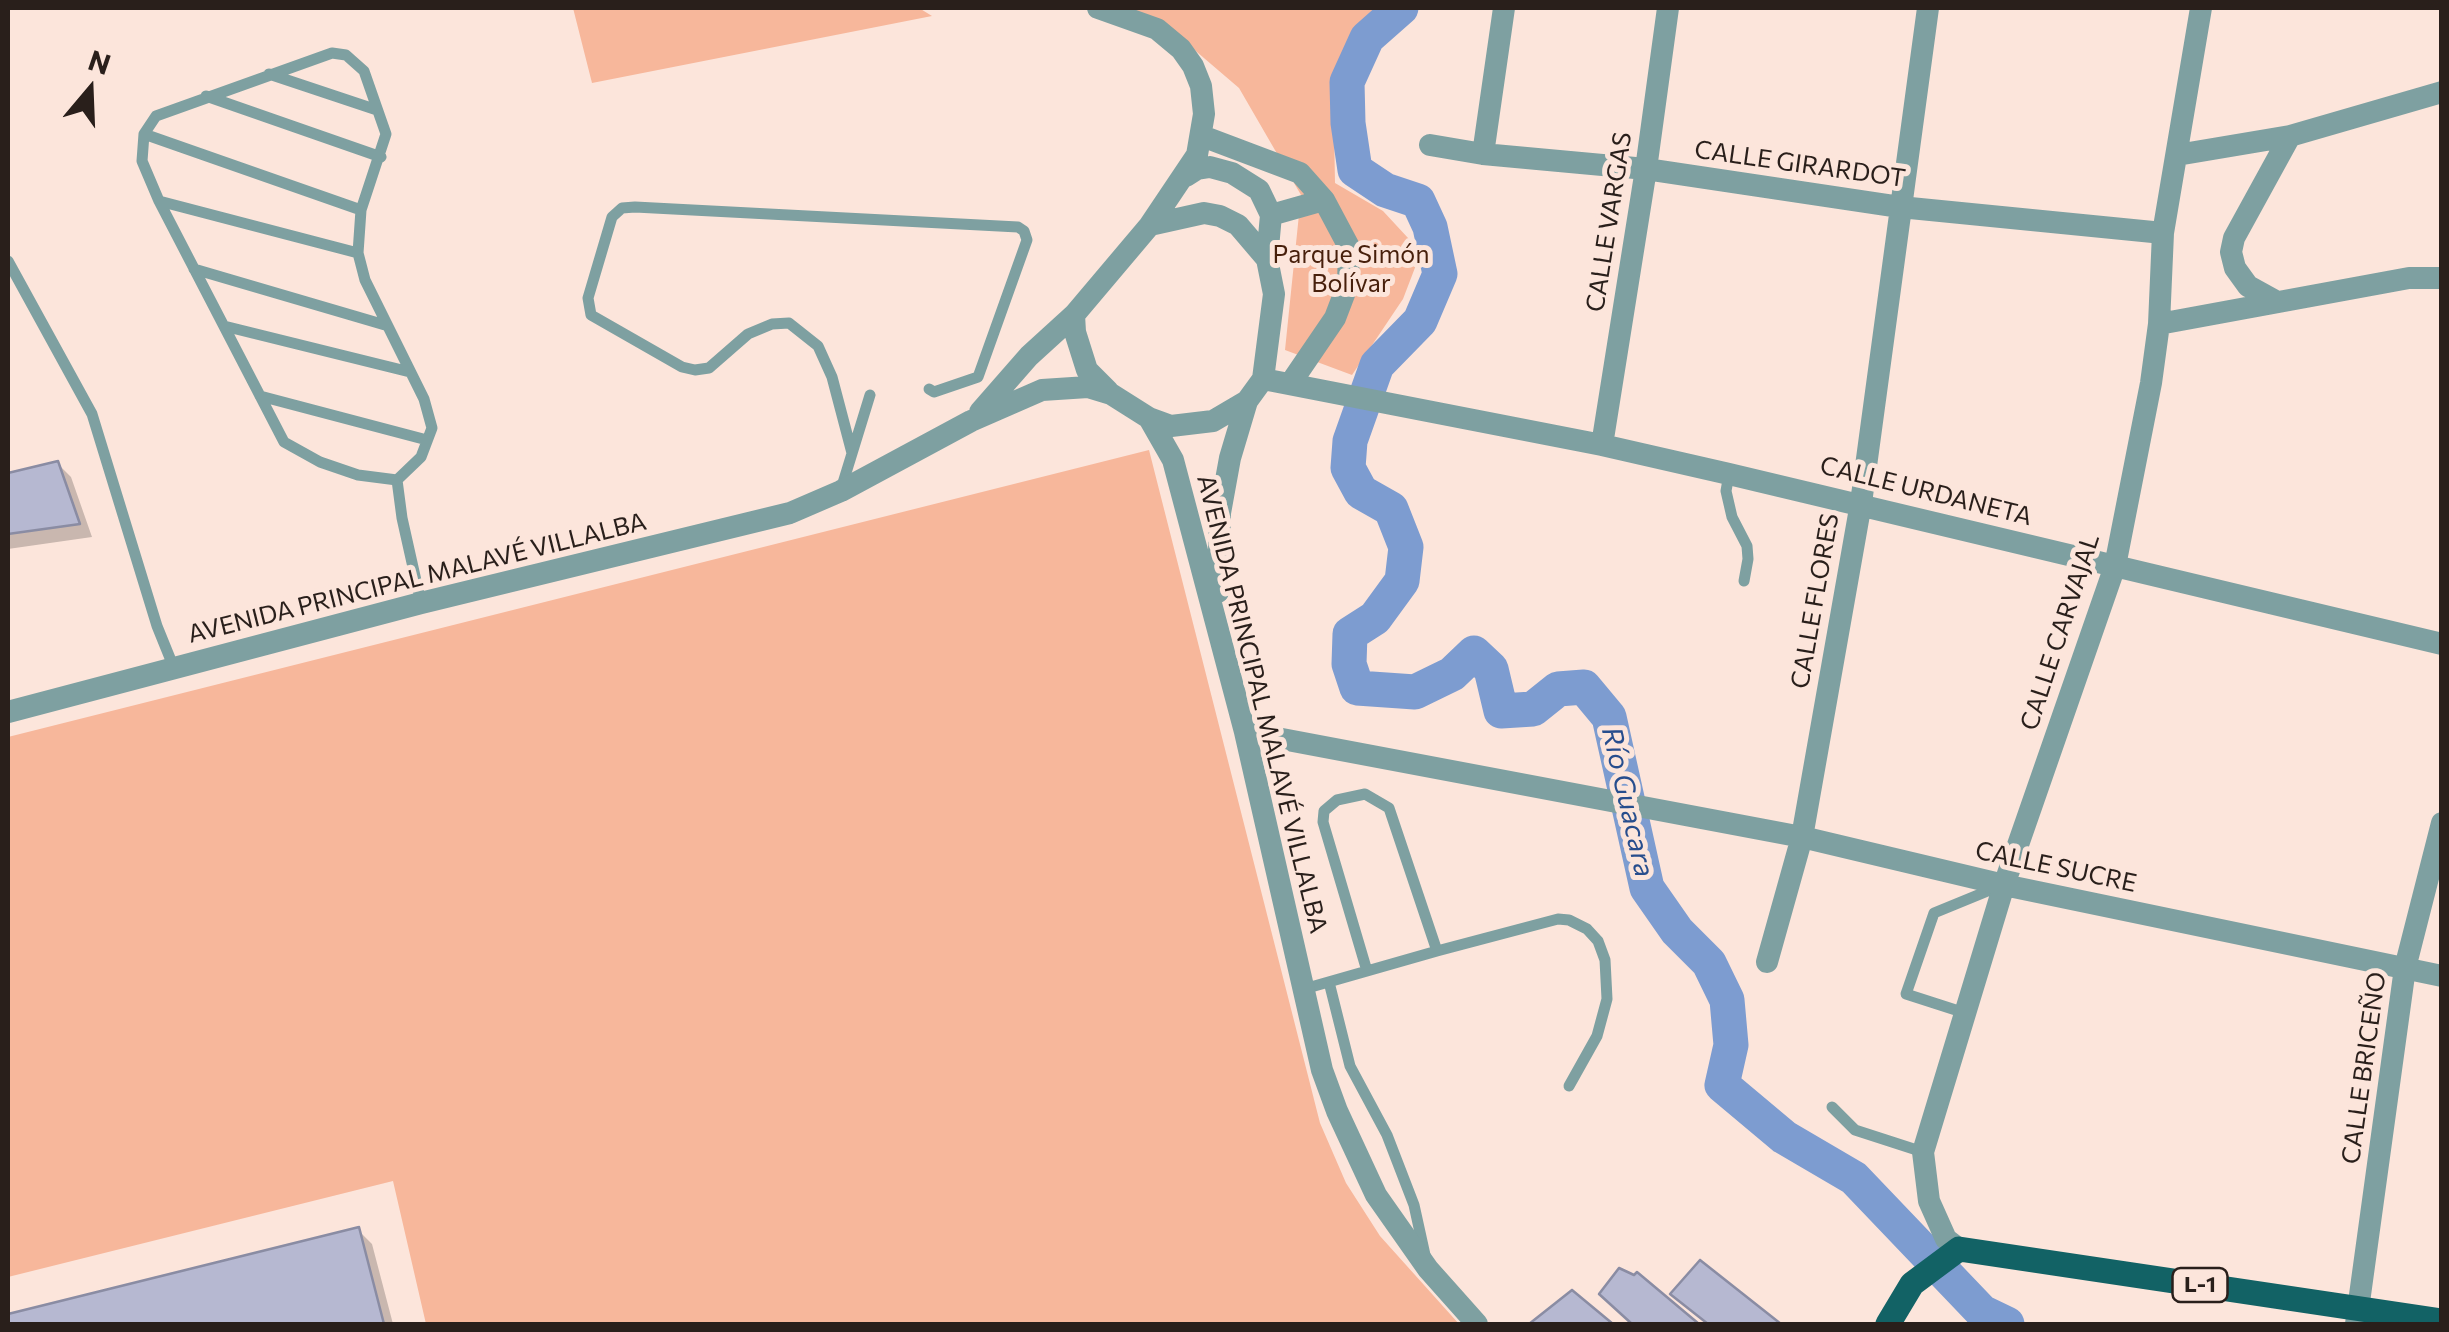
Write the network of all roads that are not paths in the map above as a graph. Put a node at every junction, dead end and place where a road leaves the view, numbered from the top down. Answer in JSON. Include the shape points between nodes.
{"nodes":[{"id":1,"x":1098,"y":8,"type":"edge"},
{"id":2,"x":1504,"y":8,"type":"edge"},
{"id":3,"x":1668,"y":8,"type":"edge"},
{"id":4,"x":1928,"y":8,"type":"edge"},
{"id":5,"x":2201,"y":8,"type":"edge"},
{"id":6,"x":270,"y":74,"type":"junction"},
{"id":7,"x":2442,"y":92,"type":"edge"},
{"id":8,"x":206,"y":96,"type":"junction"},
{"id":9,"x":378,"y":110,"type":"junction"},
{"id":10,"x":144,"y":134,"type":"junction"},
{"id":11,"x":1202,"y":136,"type":"junction"},
{"id":12,"x":2290,"y":136,"type":"junction"},
{"id":13,"x":1430,"y":145,"type":"dead end"},
{"id":14,"x":1483,"y":154,"type":"junction"},
{"id":15,"x":2177,"y":155,"type":"junction"},
{"id":16,"x":381,"y":157,"type":"junction"},
{"id":17,"x":1646,"y":169,"type":"junction"},
{"id":18,"x":1186,"y":176,"type":"junction"},
{"id":19,"x":1324,"y":200,"type":"junction"},
{"id":20,"x":159,"y":201,"type":"junction"},
{"id":21,"x":1900,"y":207,"type":"junction"},
{"id":22,"x":361,"y":210,"type":"junction"},
{"id":23,"x":1271,"y":215,"type":"junction"},
{"id":24,"x":1150,"y":225,"type":"junction"},
{"id":25,"x":2163,"y":233,"type":"junction"},
{"id":26,"x":358,"y":253,"type":"junction"},
{"id":27,"x":1267,"y":259,"type":"junction"},
{"id":28,"x":8,"y":261,"type":"edge"},
{"id":29,"x":194,"y":269,"type":"junction"},
{"id":30,"x":2442,"y":278,"type":"edge"},
{"id":31,"x":2277,"y":302,"type":"junction"},
{"id":32,"x":1074,"y":315,"type":"junction"},
{"id":33,"x":2159,"y":324,"type":"junction"},
{"id":34,"x":385,"y":325,"type":"junction"},
{"id":35,"x":224,"y":326,"type":"junction"},
{"id":36,"x":410,"y":372,"type":"junction"},
{"id":37,"x":1263,"y":379,"type":"junction"},
{"id":38,"x":1297,"y":385,"type":"junction"},
{"id":39,"x":929,"y":390,"type":"dead end"},
{"id":40,"x":1111,"y":394,"type":"junction"},
{"id":41,"x":870,"y":395,"type":"dead end"},
{"id":42,"x":260,"y":396,"type":"junction"},
{"id":43,"x":1247,"y":400,"type":"junction"},
{"id":44,"x":1149,"y":418,"type":"junction"},
{"id":45,"x":972,"y":421,"type":"junction"},
{"id":46,"x":428,"y":440,"type":"junction"},
{"id":47,"x":1602,"y":445,"type":"junction"},
{"id":48,"x":852,"y":452,"type":"junction"},
{"id":49,"x":1730,"y":474,"type":"junction"},
{"id":50,"x":397,"y":480,"type":"junction"},
{"id":51,"x":841,"y":491,"type":"junction"},
{"id":52,"x":1860,"y":503,"type":"junction"},
{"id":53,"x":2115,"y":566,"type":"junction"},
{"id":54,"x":1744,"y":581,"type":"dead end"},
{"id":55,"x":421,"y":602,"type":"junction"},
{"id":56,"x":1217,"y":620,"type":"junction"},
{"id":57,"x":2442,"y":644,"type":"edge"},
{"id":58,"x":174,"y":668,"type":"junction"},
{"id":59,"x":8,"y":712,"type":"edge"},
{"id":60,"x":1245,"y":732,"type":"junction"},
{"id":61,"x":2442,"y":822,"type":"edge"},
{"id":62,"x":1802,"y":837,"type":"junction"},
{"id":63,"x":2004,"y":885,"type":"junction"},
{"id":64,"x":1436,"y":951,"type":"junction"},
{"id":65,"x":1767,"y":962,"type":"dead end"},
{"id":66,"x":2404,"y":968,"type":"junction"},
{"id":67,"x":1367,"y":971,"type":"junction"},
{"id":68,"x":2442,"y":976,"type":"edge"},
{"id":69,"x":1329,"y":982,"type":"junction"},
{"id":70,"x":1304,"y":989,"type":"junction"},
{"id":71,"x":1965,"y":1013,"type":"junction"},
{"id":72,"x":1569,"y":1086,"type":"dead end"},
{"id":73,"x":1832,"y":1107,"type":"dead end"},
{"id":74,"x":1923,"y":1152,"type":"junction"},
{"id":75,"x":1953,"y":1254,"type":"junction"},
{"id":76,"x":1428,"y":1270,"type":"junction"},
{"id":77,"x":2358,"y":1317,"type":"edge"},
{"id":78,"x":2442,"y":1321,"type":"edge"},
{"id":79,"x":1476,"y":1324,"type":"edge"},
{"id":80,"x":1888,"y":1324,"type":"edge"}],
"edges":[{"from":1,"to":11,"type":"street","via":[[1156,29],[1181,49],[1201,86]]},
{"from":2,"to":14,"type":"street"},
{"from":3,"to":17,"type":"street","name":"CALLE VARGAS"},
{"from":4,"to":21,"type":"street","name":"CALLE FLORES"},
{"from":5,"to":15,"type":"street","name":"CALLE CARVAJAL"},
{"from":6,"to":8,"type":"lane"},
{"from":6,"to":9,"type":"lane"},
{"from":6,"to":9,"type":"lane","via":[[332,53],[346,55],[364,70]]},
{"from":7,"to":12,"type":"street"},
{"from":8,"to":10,"type":"lane","via":[[156,116]]},
{"from":8,"to":16,"type":"lane"},
{"from":9,"to":16,"type":"lane","via":[[386,134]]},
{"from":10,"to":20,"type":"lane","via":[[142,161]]},
{"from":10,"to":22,"type":"lane"},
{"from":11,"to":18,"type":"street"},
{"from":11,"to":19,"type":"street","via":[[1300,173]]},
{"from":12,"to":15,"type":"street"},
{"from":12,"to":31,"type":"street","via":[[2230,252],[2248,286]]},
{"from":13,"to":14,"type":"street","name":"CALLE GIRARDOT"},
{"from":14,"to":17,"type":"street","name":"CALLE GIRARDOT"},
{"from":15,"to":25,"type":"street","name":"CALLE CARVAJAL"},
{"from":16,"to":22,"type":"lane"},
{"from":17,"to":21,"type":"street","name":"CALLE GIRARDOT"},
{"from":17,"to":47,"type":"street","name":"CALLE VARGAS"},
{"from":18,"to":23,"type":"street","via":[[1210,167],[1232,173],[1259,190]]},
{"from":18,"to":24,"type":"street"},
{"from":19,"to":23,"type":"street"},
{"from":19,"to":38,"type":"street","via":[[1349,247],[1348,284]]},
{"from":20,"to":26,"type":"lane"},
{"from":20,"to":29,"type":"lane"},
{"from":21,"to":25,"type":"street","name":"CALLE GIRARDOT"},
{"from":21,"to":52,"type":"street","name":"CALLE FLORES"},
{"from":22,"to":26,"type":"lane"},
{"from":23,"to":27,"type":"street"},
{"from":24,"to":27,"type":"street","via":[[1188,215],[1220,216],[1238,225]]},
{"from":24,"to":32,"type":"street"},
{"from":25,"to":33,"type":"street","name":"CALLE CARVAJAL"},
{"from":26,"to":34,"type":"lane"},
{"from":27,"to":37,"type":"street","via":[[1274,294]]},
{"from":28,"to":58,"type":"lane","via":[[92,414]]},
{"from":29,"to":34,"type":"lane"},
{"from":29,"to":35,"type":"lane"},
{"from":30,"to":31,"type":"street"},
{"from":31,"to":33,"type":"street"},
{"from":32,"to":40,"type":"street","via":[[1087,370]]},
{"from":32,"to":45,"type":"street"},
{"from":33,"to":53,"type":"street","name":"CALLE CARVAJAL"},
{"from":34,"to":36,"type":"lane"},
{"from":35,"to":36,"type":"lane"},
{"from":35,"to":42,"type":"lane"},
{"from":36,"to":46,"type":"lane","via":[[432,428]]},
{"from":37,"to":38,"type":"street","name":"CALLE URDANETA"},
{"from":37,"to":43,"type":"street"},
{"from":38,"to":47,"type":"street","name":"CALLE URDANETA"},
{"from":39,"to":48,"type":"lane","via":[[978,377],[1027,240],[1018,227],[635,207],[612,217],[588,298],[591,315],[695,370],[709,368],[748,334],[789,322],[818,346]]},
{"from":40,"to":44,"type":"street","name":"AVENIDA PRINCIPAL MALAVÉ VILLALBA"},
{"from":40,"to":45,"type":"street","name":"AVENIDA PRINCIPAL MALAVÉ VILLALBA","via":[[1088,387],[1042,390]]},
{"from":41,"to":48,"type":"lane"},
{"from":42,"to":46,"type":"lane"},
{"from":42,"to":50,"type":"lane","via":[[284,442],[358,475]]},
{"from":43,"to":44,"type":"street","via":[[1212,422],[1170,426]]},
{"from":43,"to":56,"type":"street","via":[[1220,512]]},
{"from":44,"to":56,"type":"street","name":"AVENIDA PRINCIPAL MALAVÉ VILLALBA","via":[[1172,460]]},
{"from":45,"to":51,"type":"street","name":"AVENIDA PRINCIPAL MALAVÉ VILLALBA"},
{"from":46,"to":50,"type":"lane"},
{"from":47,"to":49,"type":"street","name":"CALLE URDANETA"},
{"from":48,"to":51,"type":"lane"},
{"from":49,"to":52,"type":"street","name":"CALLE URDANETA"},
{"from":49,"to":54,"type":"lane","via":[[1726,492],[1748,559]]},
{"from":50,"to":55,"type":"lane"},
{"from":51,"to":55,"type":"street","name":"AVENIDA PRINCIPAL MALAVÉ VILLALBA","via":[[790,513]]},
{"from":52,"to":53,"type":"street","name":"CALLE URDANETA"},
{"from":52,"to":62,"type":"street","name":"CALLE FLORES"},
{"from":53,"to":57,"type":"street","name":"CALLE URDANETA"},
{"from":53,"to":63,"type":"street","name":"CALLE CARVAJAL"},
{"from":55,"to":58,"type":"street","name":"AVENIDA PRINCIPAL MALAVÉ VILLALBA"},
{"from":56,"to":60,"type":"street","name":"AVENIDA PRINCIPAL MALAVÉ VILLALBA"},
{"from":58,"to":59,"type":"street","name":"AVENIDA PRINCIPAL MALAVÉ VILLALBA"},
{"from":60,"to":62,"type":"street","name":"CALLE SUCRE"},
{"from":60,"to":70,"type":"street","name":"AVENIDA PRINCIPAL MALAVÉ VILLALBA"},
{"from":61,"to":66,"type":"street","name":"CALLE BRICEÑO"},
{"from":62,"to":63,"type":"street","name":"CALLE SUCRE"},
{"from":62,"to":65,"type":"street","name":"CALLE FLORES"},
{"from":63,"to":66,"type":"street","name":"CALLE SUCRE"},
{"from":63,"to":71,"type":"street","name":"CALLE CARVAJAL"},
{"from":63,"to":71,"type":"lane","via":[[1934,913],[1906,994]]},
{"from":64,"to":67,"type":"lane"},
{"from":64,"to":67,"type":"lane","via":[[1389,808],[1365,794],[1351,795],[1324,811],[1323,822]]},
{"from":64,"to":72,"type":"lane","via":[[1558,919],[1598,941],[1608,999],[1597,1036]]},
{"from":66,"to":68,"type":"street","name":"CALLE SUCRE"},
{"from":66,"to":77,"type":"street","name":"CALLE BRICEÑO"},
{"from":67,"to":69,"type":"lane"},
{"from":69,"to":70,"type":"lane"},
{"from":69,"to":76,"type":"lane","via":[[1350,1066],[1414,1204]]},
{"from":70,"to":76,"type":"street","name":"AVENIDA PRINCIPAL MALAVÉ VILLALBA","via":[[1322,1070],[1354,1152]]},
{"from":71,"to":74,"type":"street","name":"CALLE CARVAJAL"},
{"from":73,"to":74,"type":"lane","via":[[1856,1130]]},
{"from":74,"to":75,"type":"street","name":"CALLE CARVAJAL","via":[[1929,1201]]},
{"from":75,"to":77,"type":"main road","number":"L-1"},
{"from":75,"to":80,"type":"main road","via":[[1912,1284]]},
{"from":76,"to":79,"type":"street","name":"AVENIDA PRINCIPAL MALAVÉ VILLALBA"},
{"from":77,"to":78,"type":"main road","number":"L-1"}]}
